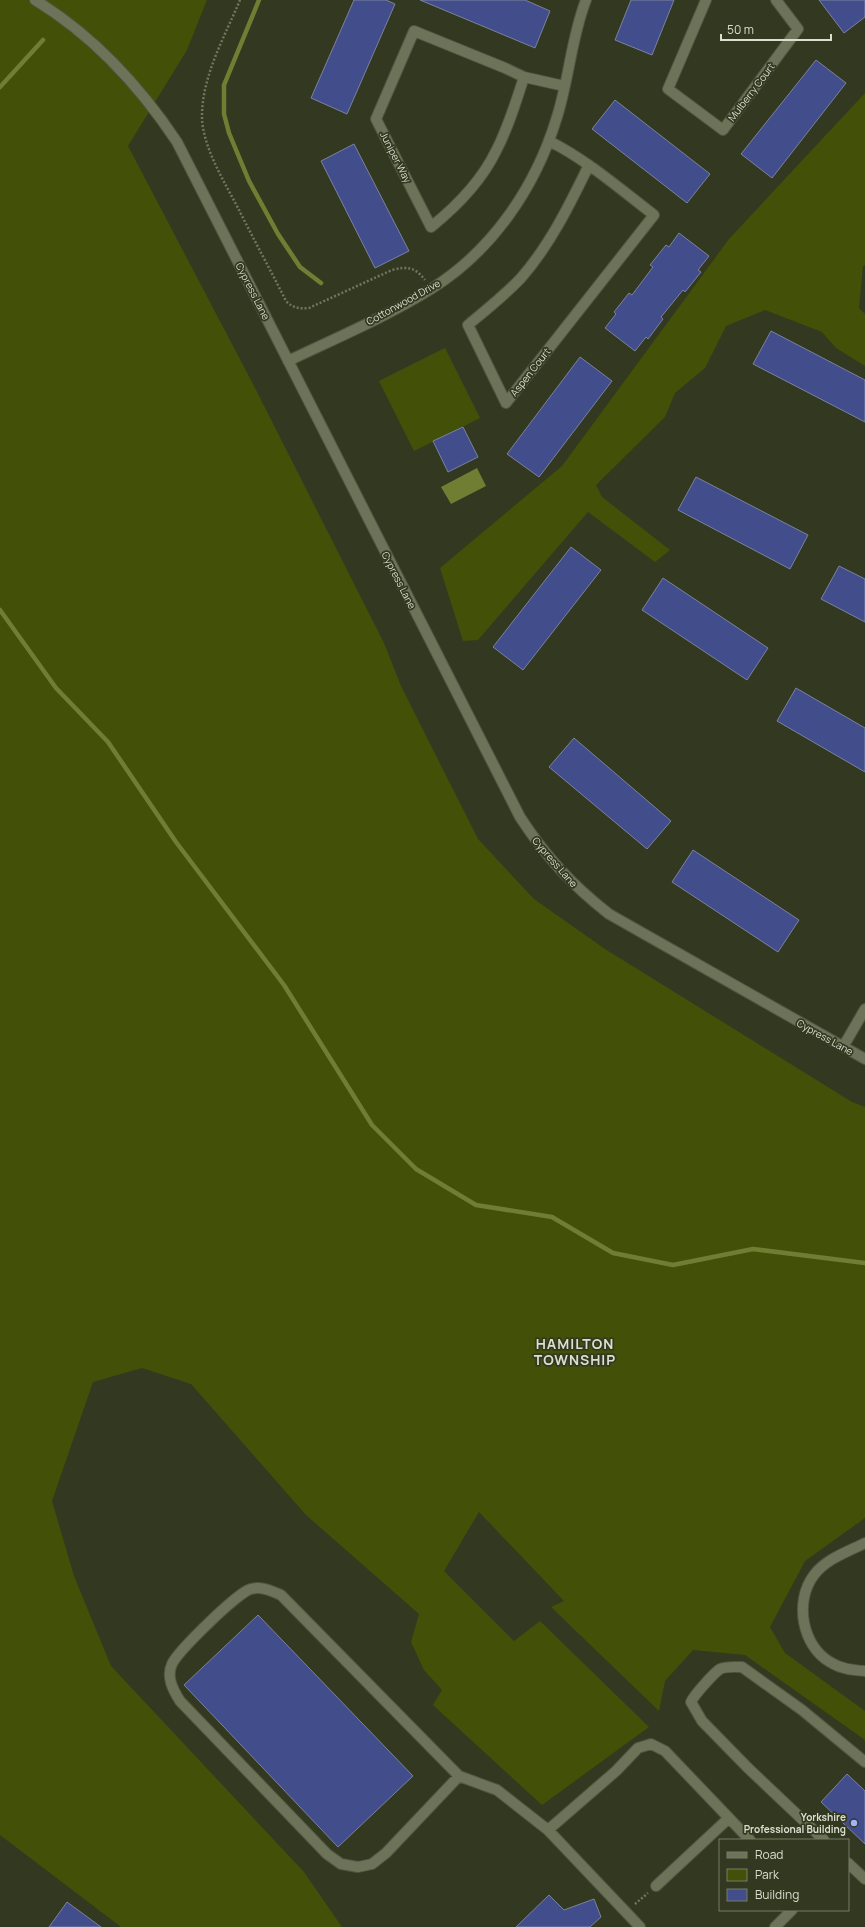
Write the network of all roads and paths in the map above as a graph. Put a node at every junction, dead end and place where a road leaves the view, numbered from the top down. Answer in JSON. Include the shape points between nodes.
{"nodes":[{"id":1,"x":35,"y":0,"type":"edge"},
{"id":2,"x":240,"y":0,"type":"edge"},
{"id":3,"x":586,"y":0,"type":"edge"},
{"id":4,"x":706,"y":0,"type":"edge"},
{"id":5,"x":776,"y":0,"type":"edge"},
{"id":6,"x":524,"y":77,"type":"junction"},
{"id":7,"x":564,"y":86,"type":"junction"},
{"id":8,"x":549,"y":140,"type":"junction"},
{"id":9,"x":589,"y":165,"type":"junction"},
{"id":10,"x":431,"y":289,"type":"junction"},
{"id":11,"x":288,"y":361,"type":"junction"},
{"id":12,"x":865,"y":1009,"type":"edge"},
{"id":13,"x":843,"y":1047,"type":"junction"},
{"id":14,"x":865,"y":1059,"type":"edge"},
{"id":15,"x":865,"y":1543,"type":"edge"},
{"id":16,"x":865,"y":1671,"type":"edge"},
{"id":17,"x":865,"y":1762,"type":"edge"},
{"id":18,"x":459,"y":1776,"type":"junction"},
{"id":19,"x":729,"y":1818,"type":"junction"},
{"id":20,"x":548,"y":1830,"type":"junction"},
{"id":21,"x":749,"y":1839,"type":"edge"},
{"id":22,"x":823,"y":1839,"type":"edge"},
{"id":23,"x":849,"y":1864,"type":"edge"},
{"id":24,"x":865,"y":1879,"type":"edge"},
{"id":25,"x":656,"y":1886,"type":"joint"},
{"id":26,"x":791,"y":1911,"type":"edge"},
{"id":27,"x":626,"y":1912,"type":"junction"},
{"id":28,"x":640,"y":1927,"type":"edge"},
{"id":29,"x":775,"y":1927,"type":"edge"}],
"edges":[{"from":1,"to":11,"type":"street","name":"Cypress Lane","via":[[59,14],[109,57],[139,89],[161,118],[177,142]]},
{"from":2,"to":10,"type":"path","via":[[212,65],[204,92],[203,129],[208,147],[226,186],[286,301],[292,307],[308,308],[404,267],[413,268]]},
{"from":3,"to":7,"type":"street","name":"Cottonwood Drive","via":[[579,18]]},
{"from":4,"to":5,"type":"street","name":"Mulberry Court","via":[[668,89],[723,130],[798,29]]},
{"from":6,"to":6,"type":"street","name":"Juniper Way","via":[[414,31],[376,119],[431,227],[469,192],[496,152]]},
{"from":6,"to":7,"type":"street","name":"Juniper Way"},
{"from":7,"to":8,"type":"street","name":"Cottonwood Drive","via":[[557,119]]},
{"from":8,"to":9,"type":"street","name":"Aspen Court","via":[[572,152]]},
{"from":8,"to":10,"type":"street","name":"Cottonwood Drive","via":[[522,196],[506,221],[459,268]]},
{"from":9,"to":9,"type":"street","name":"Aspen Court","via":[[654,215],[506,403],[468,325],[520,278],[536,258],[571,202]]},
{"from":10,"to":11,"type":"street","name":"Cottonwood Drive"},
{"from":11,"to":13,"type":"street","name":"Cypress Lane","via":[[520,817],[543,850],[580,891],[609,914]]},
{"from":12,"to":13,"type":"street"},
{"from":13,"to":14,"type":"street","name":"Cypress Lane"},
{"from":15,"to":16,"type":"street","via":[[828,1562],[813,1576],[806,1588],[803,1616],[805,1629],[816,1651],[829,1662],[844,1669]]},
{"from":17,"to":22,"type":"street","via":[[802,1710],[742,1667],[720,1669],[694,1696],[691,1702],[702,1721]]},
{"from":18,"to":18,"type":"street","via":[[280,1595],[265,1589],[251,1589],[238,1595],[172,1664],[170,1677],[173,1691],[180,1701],[327,1854],[341,1864],[358,1867],[372,1864],[386,1853]]},
{"from":18,"to":20,"type":"street","via":[[497,1790]]},
{"from":19,"to":20,"type":"street","via":[[665,1751],[651,1744],[638,1748],[616,1771]]},
{"from":19,"to":21,"type":"street"},
{"from":19,"to":25,"type":"street"},
{"from":20,"to":27,"type":"street"},
{"from":23,"to":24,"type":"street"},
{"from":25,"to":27,"type":"path"},
{"from":26,"to":29,"type":"street"},
{"from":27,"to":28,"type":"street"}]}
